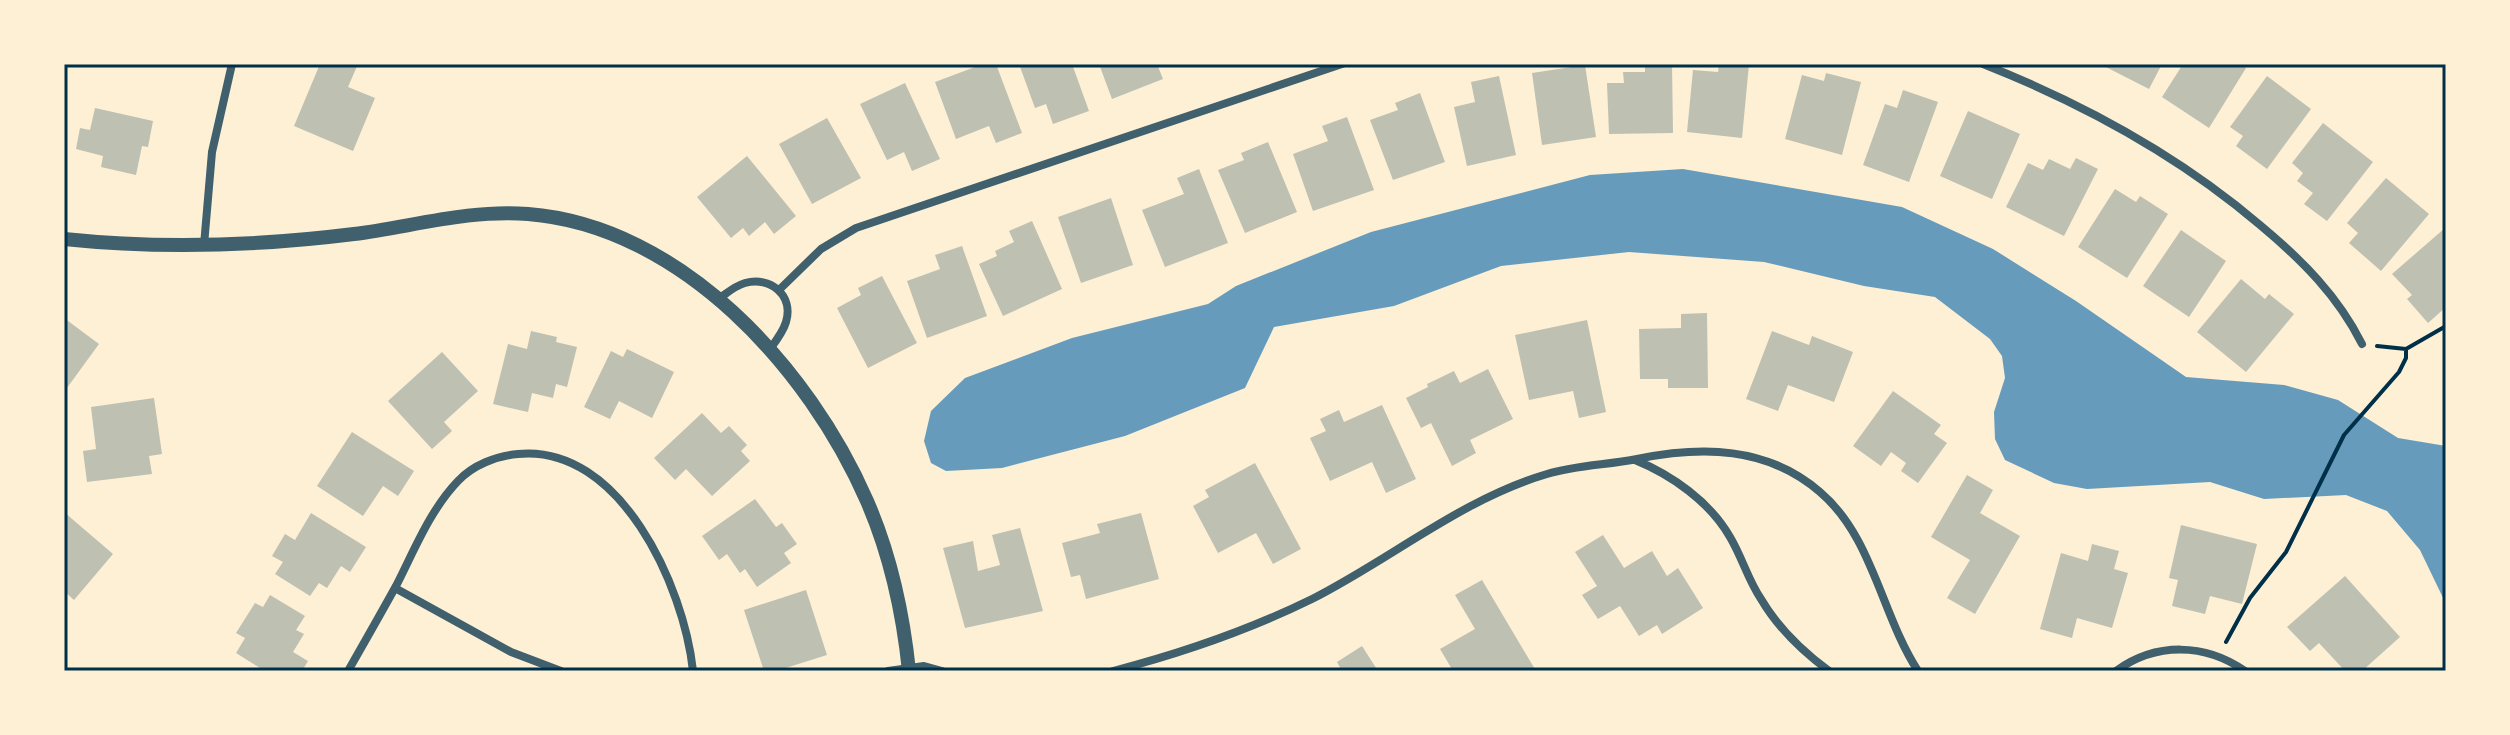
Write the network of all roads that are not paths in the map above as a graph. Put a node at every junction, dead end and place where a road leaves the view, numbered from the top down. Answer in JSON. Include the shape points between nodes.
{"nodes":[{"id":1,"x":232,"y":64,"type":"edge"},
{"id":2,"x":1342,"y":64,"type":"edge"},
{"id":3,"x":1983,"y":64,"type":"edge"},
{"id":4,"x":64,"y":239,"type":"edge"},
{"id":5,"x":204,"y":245,"type":"junction"},
{"id":6,"x":779,"y":290,"type":"junction"},
{"id":7,"x":717,"y":300,"type":"junction"},
{"id":8,"x":2362,"y":344,"type":"road end"},
{"id":9,"x":770,"y":349,"type":"junction"},
{"id":10,"x":1634,"y":460,"type":"junction"},
{"id":11,"x":395,"y":588,"type":"junction"},
{"id":12,"x":909,"y":669,"type":"edge"},
{"id":13,"x":348,"y":671,"type":"edge"},
{"id":14,"x":561,"y":671,"type":"edge"},
{"id":15,"x":693,"y":671,"type":"edge"},
{"id":16,"x":888,"y":671,"type":"edge"},
{"id":17,"x":942,"y":671,"type":"edge"},
{"id":18,"x":1113,"y":671,"type":"edge"},
{"id":19,"x":1829,"y":671,"type":"edge"},
{"id":20,"x":1918,"y":671,"type":"edge"},
{"id":21,"x":2116,"y":671,"type":"edge"},
{"id":22,"x":2245,"y":671,"type":"edge"}],
"edges":[{"from":1,"to":5,"type":"street","via":[[212,152]]},
{"from":2,"to":6,"type":"street","via":[[856,228],[821,249]]},
{"from":3,"to":8,"type":"street","via":[[2077,104],[2201,179],[2312,272],[2345,312]]},
{"from":4,"to":5,"type":"street"},
{"from":5,"to":7,"type":"street","via":[[320,238],[527,214],[585,224],[640,245]]},
{"from":6,"to":7,"type":"street","via":[[757,281],[736,286]]},
{"from":6,"to":9,"type":"street","via":[[786,300],[786,323]]},
{"from":7,"to":9,"type":"street"},
{"from":9,"to":12,"type":"street","via":[[817,410],[868,502],[900,604]]},
{"from":10,"to":18,"type":"street","via":[[1578,466],[1521,483],[1273,617]]},
{"from":10,"to":19,"type":"street","via":[[1666,475],[1712,512],[1775,620]]},
{"from":10,"to":20,"type":"street","via":[[1675,451],[1724,453],[1764,461],[1804,479],[1835,507],[1857,539]]},
{"from":11,"to":13,"type":"street"},
{"from":11,"to":14,"type":"street","via":[[500,646]]},
{"from":11,"to":15,"type":"street","via":[[434,513],[458,480],[506,456],[561,458],[609,490],[648,540],[677,603]]},
{"from":12,"to":16,"type":"street"},
{"from":12,"to":17,"type":"street","via":[[930,666]]},
{"from":21,"to":22,"type":"street","via":[[2138,658],[2170,651],[2219,655]]}]}
